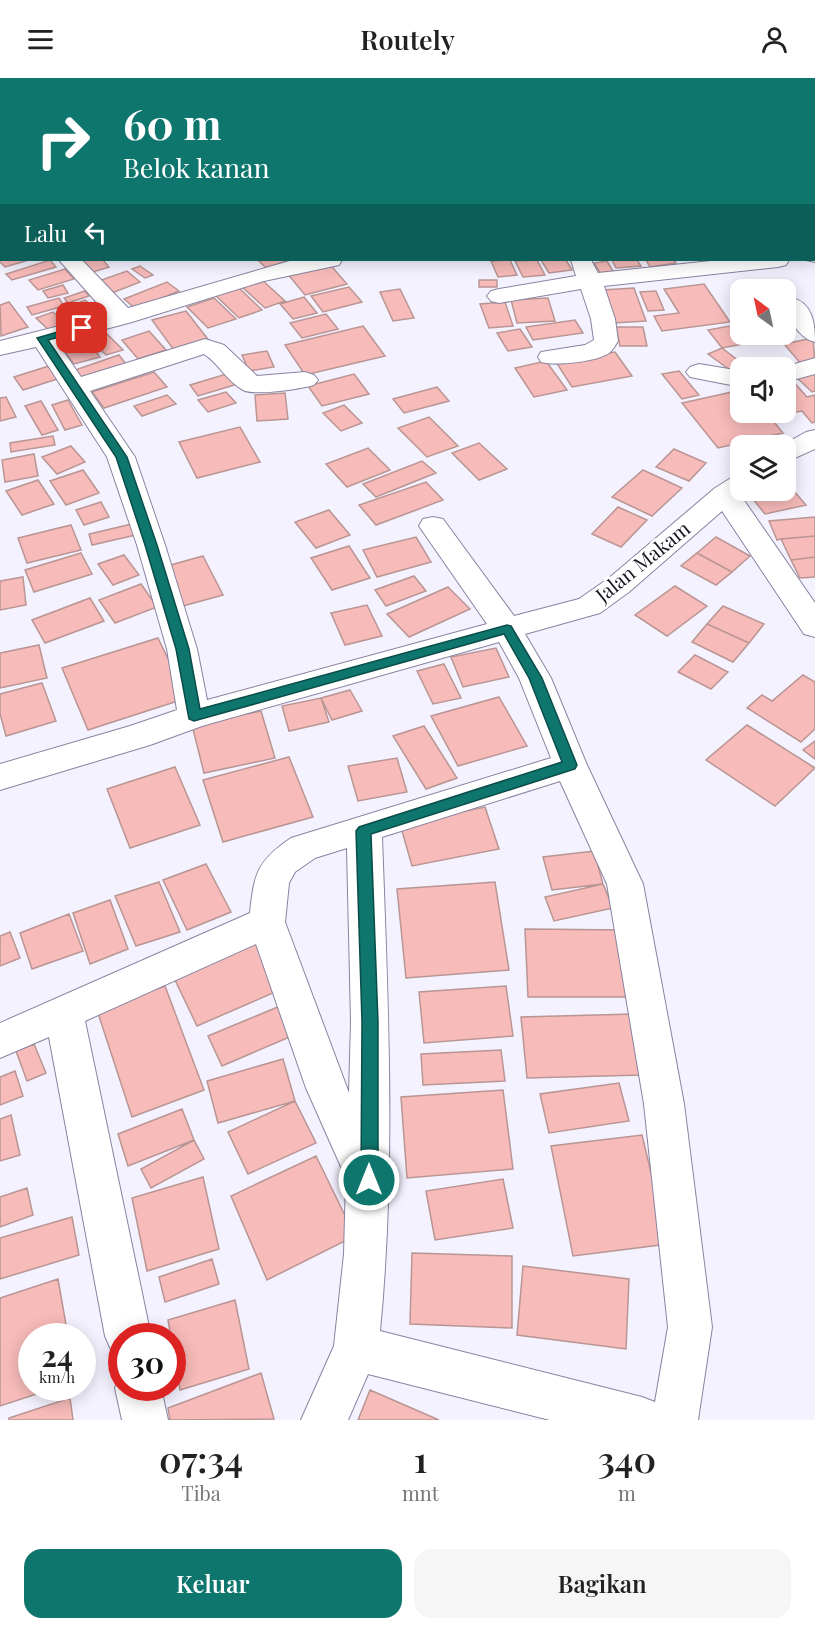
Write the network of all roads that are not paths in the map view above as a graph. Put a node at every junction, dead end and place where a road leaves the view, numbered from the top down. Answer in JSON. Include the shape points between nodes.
{"nodes":[{"id":1,"x":71,"y":261,"type":"edge"},
{"id":2,"x":302,"y":261,"type":"edge"},
{"id":3,"x":580,"y":261,"type":"edge"},
{"id":4,"x":754,"y":261,"type":"edge"},
{"id":5,"x":705,"y":263,"type":"edge"},
{"id":6,"x":255,"y":267,"type":"edge"},
{"id":7,"x":590,"y":281,"type":"junction"},
{"id":8,"x":499,"y":296,"type":"dead end"},
{"id":9,"x":796,"y":310,"type":"edge"},
{"id":10,"x":123,"y":317,"type":"junction"},
{"id":11,"x":815,"y":335,"type":"edge"},
{"id":12,"x":42,"y":338,"type":"junction"},
{"id":13,"x":0,"y":348,"type":"edge"},
{"id":14,"x":550,"y":357,"type":"dead end"},
{"id":15,"x":815,"y":366,"type":"edge"},
{"id":16,"x":796,"y":371,"type":"edge"},
{"id":17,"x":699,"y":372,"type":"dead end"},
{"id":18,"x":730,"y":377,"type":"edge"},
{"id":19,"x":305,"y":380,"type":"dead end"},
{"id":20,"x":74,"y":388,"type":"junction"},
{"id":21,"x":815,"y":438,"type":"edge"},
{"id":22,"x":796,"y":448,"type":"edge"},
{"id":23,"x":730,"y":492,"type":"edge"},
{"id":24,"x":740,"y":501,"type":"edge"},
{"id":25,"x":433,"y":526,"type":"dead end"},
{"id":26,"x":815,"y":626,"type":"edge"},
{"id":27,"x":507,"y":629,"type":"junction"},
{"id":28,"x":194,"y":716,"type":"junction"},
{"id":29,"x":570,"y":765,"type":"junction"},
{"id":30,"x":0,"y":777,"type":"edge"},
{"id":31,"x":364,"y":831,"type":"junction"},
{"id":32,"x":267,"y":922,"type":"junction"},
{"id":33,"x":64,"y":1013,"type":"junction"},
{"id":34,"x":0,"y":1041,"type":"edge"},
{"id":35,"x":369,"y":1180,"type":"junction"},
{"id":36,"x":125,"y":1323,"type":"edge"},
{"id":37,"x":356,"y":1348,"type":"junction"},
{"id":38,"x":141,"y":1401,"type":"edge"},
{"id":39,"x":145,"y":1420,"type":"edge"},
{"id":40,"x":324,"y":1420,"type":"edge"},
{"id":41,"x":642,"y":1420,"type":"edge"},
{"id":42,"x":675,"y":1420,"type":"edge"}],
"edges":[{"from":1,"to":10,"type":"street"},
{"from":2,"to":6,"type":"street"},
{"from":3,"to":7,"type":"street"},
{"from":4,"to":5,"type":"street"},
{"from":5,"to":7,"type":"street"},
{"from":6,"to":10,"type":"street"},
{"from":7,"to":8,"type":"street"},
{"from":7,"to":14,"type":"street","via":[[604,324],[606,345],[589,354]]},
{"from":9,"to":11,"type":"street"},
{"from":10,"to":12,"type":"street"},
{"from":12,"to":13,"type":"street"},
{"from":12,"to":20,"type":"street"},
{"from":15,"to":16,"type":"street"},
{"from":17,"to":18,"type":"street"},
{"from":19,"to":20,"type":"street","via":[[251,384],[215,350],[205,346]]},
{"from":20,"to":28,"type":"street","via":[[121,457],[182,649]]},
{"from":21,"to":22,"type":"street"},
{"from":23,"to":27,"type":"street","name":"Jalan Makam","via":[[589,606]]},
{"from":24,"to":26,"type":"street"},
{"from":25,"to":27,"type":"street"},
{"from":27,"to":28,"type":"street","name":"Jalan Makam"},
{"from":27,"to":29,"type":"street","via":[[535,678]]},
{"from":28,"to":30,"type":"street","name":"Jalan Makam"},
{"from":29,"to":31,"type":"street"},
{"from":29,"to":42,"type":"street","via":[[625,884],[664,1104],[690,1327]]},
{"from":31,"to":32,"type":"street","via":[[303,848],[283,862],[271,881]]},
{"from":31,"to":35,"type":"street","via":[[370,1022]]},
{"from":32,"to":33,"type":"street"},
{"from":32,"to":35,"type":"street","via":[[326,1088]]},
{"from":33,"to":34,"type":"street"},
{"from":33,"to":36,"type":"street"},
{"from":35,"to":37,"type":"street"},
{"from":37,"to":40,"type":"street"},
{"from":37,"to":41,"type":"street"},
{"from":38,"to":39,"type":"street"}]}
